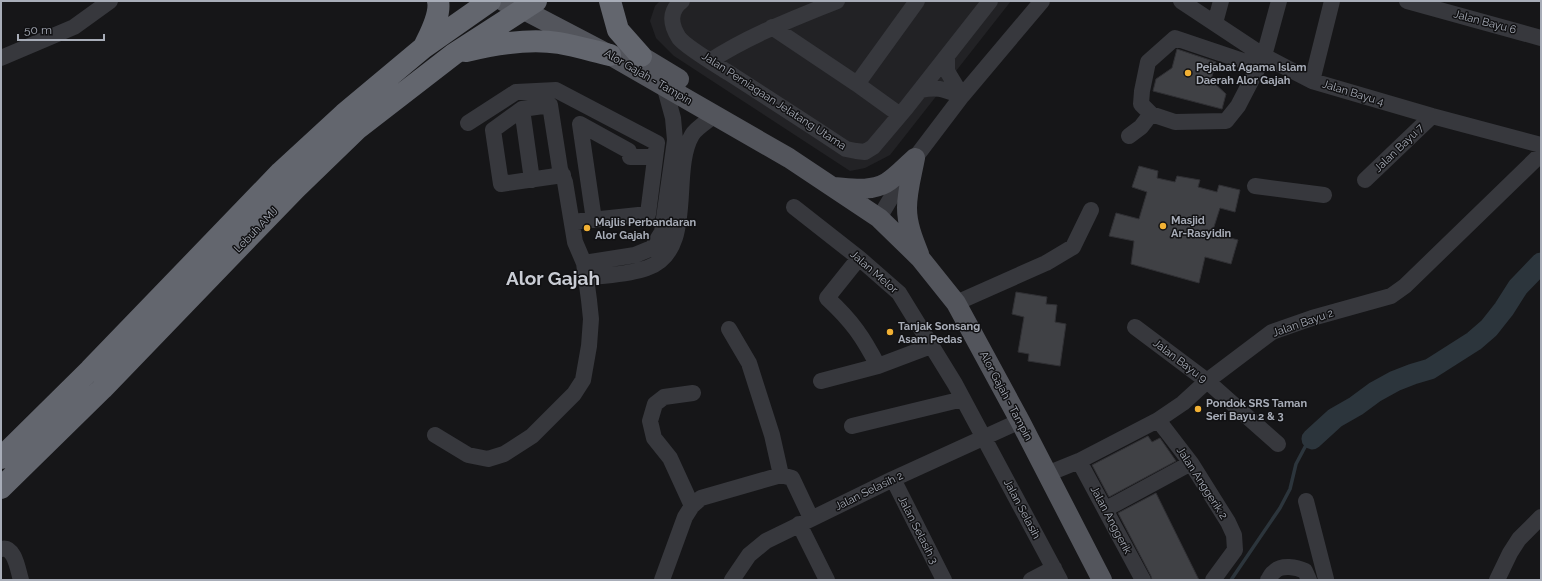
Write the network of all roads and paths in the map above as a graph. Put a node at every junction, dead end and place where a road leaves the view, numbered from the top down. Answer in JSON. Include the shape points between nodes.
{"nodes":[{"id":1,"x":110,"y":1,"type":"edge"},
{"id":2,"x":438,"y":1,"type":"edge"},
{"id":3,"x":490,"y":1,"type":"edge"},
{"id":4,"x":610,"y":1,"type":"edge"},
{"id":5,"x":682,"y":1,"type":"edge"},
{"id":6,"x":837,"y":1,"type":"edge"},
{"id":7,"x":916,"y":1,"type":"edge"},
{"id":8,"x":990,"y":1,"type":"edge"},
{"id":9,"x":1042,"y":1,"type":"edge"},
{"id":10,"x":1181,"y":1,"type":"edge"},
{"id":11,"x":1222,"y":1,"type":"edge"},
{"id":12,"x":1279,"y":1,"type":"edge"},
{"id":13,"x":1332,"y":1,"type":"edge"},
{"id":14,"x":1407,"y":1,"type":"edge"},
{"id":15,"x":525,"y":3,"type":"edge"},
{"id":16,"x":1215,"y":23,"type":"junction"},
{"id":17,"x":772,"y":27,"type":"junction"},
{"id":18,"x":1541,"y":38,"type":"edge"},
{"id":19,"x":424,"y":48,"type":"junction"},
{"id":20,"x":454,"y":54,"type":"junction"},
{"id":21,"x":610,"y":55,"type":"junction"},
{"id":22,"x":641,"y":56,"type":"junction"},
{"id":23,"x":947,"y":57,"type":"junction"},
{"id":24,"x":1,"y":58,"type":"edge"},
{"id":25,"x":710,"y":61,"type":"junction"},
{"id":26,"x":1261,"y":61,"type":"junction"},
{"id":27,"x":1312,"y":80,"type":"junction"},
{"id":28,"x":857,"y":84,"type":"junction"},
{"id":29,"x":664,"y":85,"type":"junction"},
{"id":30,"x":920,"y":90,"type":"junction"},
{"id":31,"x":962,"y":96,"type":"junction"},
{"id":32,"x":522,"y":110,"type":"junction"},
{"id":33,"x":1151,"y":114,"type":"junction"},
{"id":34,"x":715,"y":115,"type":"junction"},
{"id":35,"x":900,"y":115,"type":"junction"},
{"id":36,"x":1432,"y":116,"type":"junction"},
{"id":37,"x":468,"y":122,"type":"dead end"},
{"id":38,"x":1129,"y":136,"type":"dead end"},
{"id":39,"x":1541,"y":145,"type":"edge"},
{"id":40,"x":1541,"y":154,"type":"edge"},
{"id":41,"x":655,"y":157,"type":"junction"},
{"id":42,"x":789,"y":158,"type":"junction"},
{"id":43,"x":915,"y":158,"type":"junction"},
{"id":44,"x":563,"y":175,"type":"junction"},
{"id":45,"x":532,"y":180,"type":"junction"},
{"id":46,"x":1365,"y":180,"type":"dead end"},
{"id":47,"x":831,"y":186,"type":"junction"},
{"id":48,"x":1255,"y":186,"type":"dead end"},
{"id":49,"x":1324,"y":195,"type":"dead end"},
{"id":50,"x":794,"y":208,"type":"dead end"},
{"id":51,"x":1091,"y":210,"type":"dead end"},
{"id":52,"x":879,"y":218,"type":"junction"},
{"id":53,"x":594,"y":220,"type":"junction"},
{"id":54,"x":572,"y":222,"type":"junction"},
{"id":55,"x":652,"y":248,"type":"junction"},
{"id":56,"x":669,"y":251,"type":"junction"},
{"id":57,"x":859,"y":258,"type":"junction"},
{"id":58,"x":920,"y":258,"type":"junction"},
{"id":59,"x":585,"y":271,"type":"junction"},
{"id":60,"x":956,"y":303,"type":"junction"},
{"id":61,"x":1135,"y":327,"type":"dead end"},
{"id":62,"x":728,"y":329,"type":"dead end"},
{"id":63,"x":931,"y":346,"type":"junction"},
{"id":64,"x":878,"y":366,"type":"junction"},
{"id":65,"x":821,"y":381,"type":"dead end"},
{"id":66,"x":1207,"y":382,"type":"junction"},
{"id":67,"x":693,"y":393,"type":"dead end"},
{"id":68,"x":963,"y":399,"type":"junction"},
{"id":69,"x":1158,"y":420,"type":"junction"},
{"id":70,"x":1020,"y":421,"type":"junction"},
{"id":71,"x":852,"y":426,"type":"dead end"},
{"id":72,"x":435,"y":435,"type":"dead end"},
{"id":73,"x":984,"y":437,"type":"junction"},
{"id":74,"x":1278,"y":444,"type":"dead end"},
{"id":75,"x":1,"y":458,"type":"edge"},
{"id":76,"x":1079,"y":461,"type":"junction"},
{"id":77,"x":1191,"y":463,"type":"junction"},
{"id":78,"x":1047,"y":474,"type":"junction"},
{"id":79,"x":781,"y":475,"type":"junction"},
{"id":80,"x":893,"y":479,"type":"junction"},
{"id":81,"x":1,"y":488,"type":"edge"},
{"id":82,"x":1306,"y":501,"type":"dead end"},
{"id":83,"x":692,"y":506,"type":"junction"},
{"id":84,"x":1106,"y":509,"type":"junction"},
{"id":85,"x":1541,"y":517,"type":"edge"},
{"id":86,"x":805,"y":521,"type":"junction"},
{"id":87,"x":1,"y":549,"type":"edge"},
{"id":88,"x":1057,"y":574,"type":"edge"},
{"id":89,"x":21,"y":580,"type":"edge"},
{"id":90,"x":662,"y":580,"type":"edge"},
{"id":91,"x":732,"y":580,"type":"edge"},
{"id":92,"x":827,"y":580,"type":"edge"},
{"id":93,"x":944,"y":580,"type":"edge"},
{"id":94,"x":1031,"y":580,"type":"edge"},
{"id":95,"x":1102,"y":580,"type":"edge"},
{"id":96,"x":1143,"y":580,"type":"edge"},
{"id":97,"x":1213,"y":580,"type":"edge"},
{"id":98,"x":1268,"y":580,"type":"edge"},
{"id":99,"x":1309,"y":580,"type":"edge"},
{"id":100,"x":1325,"y":580,"type":"edge"},
{"id":101,"x":1497,"y":580,"type":"edge"}],
"edges":[{"from":1,"to":24,"type":"street","via":[[74,27]]},
{"from":2,"to":19,"type":"highway","via":[[435,21]]},
{"from":3,"to":19,"type":"highway","name":"Lebuh AMJ"},
{"from":4,"to":22,"type":"highway","via":[[618,30]]},
{"from":5,"to":25,"type":"street","name":"Jalan Perniagaan Jelatang Utama","via":[[674,8],[671,19],[674,28],[680,39]]},
{"from":6,"to":17,"type":"street"},
{"from":7,"to":28,"type":"street"},
{"from":8,"to":23,"type":"street","name":"Jalan Perniagaan Jelatang Utama"},
{"from":9,"to":31,"type":"street"},
{"from":10,"to":16,"type":"street","name":"Jalan Bayu 4"},
{"from":11,"to":16,"type":"street"},
{"from":12,"to":26,"type":"street"},
{"from":13,"to":27,"type":"street"},
{"from":14,"to":18,"type":"street","name":"Jalan Bayu 6"},
{"from":15,"to":20,"type":"highway","name":"Lebuh AMJ"},
{"from":15,"to":21,"type":"main road","name":"Alor Gajah - Tampin"},
{"from":15,"to":22,"type":"main road","name":"Alor Gajah - Tampin"},
{"from":16,"to":26,"type":"street","name":"Jalan Bayu 4"},
{"from":17,"to":25,"type":"street"},
{"from":17,"to":28,"type":"street"},
{"from":19,"to":75,"type":"highway","name":"Lebuh AMJ","via":[[344,114],[281,172],[96,364]]},
{"from":20,"to":21,"type":"highway","via":[[518,42],[557,42]]},
{"from":20,"to":81,"type":"highway","name":"Lebuh AMJ","via":[[357,129]]},
{"from":21,"to":29,"type":"main road","name":"Alor Gajah - Tampin"},
{"from":22,"to":42,"type":"main road","name":"Alor Gajah - Tampin","via":[[734,114]]},
{"from":23,"to":30,"type":"street","name":"Jalan Perniagaan Jelatang Utama"},
{"from":23,"to":31,"type":"street","via":[[947,71]]},
{"from":25,"to":35,"type":"street","name":"Jalan Perniagaan Jelatang Utama","via":[[846,149],[865,152]]},
{"from":26,"to":27,"type":"street","name":"Jalan Bayu 4"},
{"from":26,"to":33,"type":"street","via":[[1238,106],[1226,122],[1175,122]]},
{"from":26,"to":33,"type":"street","via":[[1175,38],[1148,62],[1141,104]]},
{"from":27,"to":36,"type":"street","name":"Jalan Bayu 4"},
{"from":28,"to":35,"type":"street"},
{"from":29,"to":34,"type":"main road","name":"Alor Gajah - Tampin"},
{"from":29,"to":55,"type":"street","via":[[673,118],[674,140],[662,232]]},
{"from":30,"to":31,"type":"street","via":[[933,87]]},
{"from":30,"to":35,"type":"street","name":"Jalan Perniagaan Jelatang Utama"},
{"from":31,"to":43,"type":"street"},
{"from":32,"to":44,"type":"street","via":[[550,105]]},
{"from":32,"to":45,"type":"street"},
{"from":32,"to":45,"type":"street","via":[[493,130],[501,184]]},
{"from":33,"to":38,"type":"street"},
{"from":34,"to":42,"type":"main road","name":"Alor Gajah - Tampin"},
{"from":34,"to":56,"type":"street","via":[[692,134],[685,153],[677,234]]},
{"from":36,"to":39,"type":"street","name":"Jalan Bayu 4"},
{"from":36,"to":46,"type":"street","name":"Jalan Bayu 7"},
{"from":37,"to":41,"type":"street","via":[[516,92],[556,90],[657,143]]},
{"from":40,"to":66,"type":"street","name":"Jalan Bayu 2","via":[[1405,286],[1391,296],[1272,332]]},
{"from":41,"to":53,"type":"street","via":[[648,214]]},
{"from":41,"to":53,"type":"street","via":[[630,157],[629,151],[580,124]]},
{"from":42,"to":47,"type":"main road","name":"Alor Gajah - Tampin"},
{"from":43,"to":47,"type":"main road","via":[[886,183],[872,188]]},
{"from":43,"to":52,"type":"street"},
{"from":43,"to":58,"type":"main road","via":[[907,209]]},
{"from":44,"to":45,"type":"street"},
{"from":44,"to":54,"type":"street"},
{"from":47,"to":52,"type":"main road","name":"Alor Gajah - Tampin"},
{"from":48,"to":49,"type":"street"},
{"from":50,"to":57,"type":"street","name":"Jalan Melor"},
{"from":51,"to":60,"type":"street","via":[[1072,247],[1046,263]]},
{"from":52,"to":58,"type":"main road","name":"Alor Gajah - Tampin"},
{"from":53,"to":54,"type":"street"},
{"from":54,"to":59,"type":"street","via":[[575,242]]},
{"from":55,"to":56,"type":"street"},
{"from":55,"to":59,"type":"street"},
{"from":56,"to":59,"type":"street","via":[[648,268]]},
{"from":57,"to":63,"type":"street","name":"Jalan Melor","via":[[899,293]]},
{"from":57,"to":64,"type":"street","via":[[828,298],[846,315],[864,339]]},
{"from":58,"to":60,"type":"main road","name":"Alor Gajah - Tampin"},
{"from":59,"to":72,"type":"street","via":[[591,319],[589,346],[583,380],[574,394],[532,436],[504,454],[488,459],[468,455]]},
{"from":60,"to":70,"type":"main road","name":"Alor Gajah - Tampin"},
{"from":61,"to":66,"type":"street","name":"Jalan Bayu 9"},
{"from":62,"to":79,"type":"street","via":[[749,363],[772,435]]},
{"from":63,"to":64,"type":"street"},
{"from":63,"to":68,"type":"street","name":"Jalan Melor"},
{"from":64,"to":65,"type":"street"},
{"from":66,"to":69,"type":"street","name":"Jalan Bayu 2"},
{"from":66,"to":74,"type":"street","name":"Jalan Bayu 9"},
{"from":67,"to":83,"type":"street","via":[[664,397],[655,404],[650,421],[654,438],[670,458]]},
{"from":68,"to":71,"type":"street"},
{"from":68,"to":73,"type":"street","name":"Jalan Melor"},
{"from":69,"to":76,"type":"street","name":"Jalan Bayu 2"},
{"from":69,"to":77,"type":"street","name":"Jalan Anggerik 2"},
{"from":70,"to":73,"type":"street","name":"Jalan Selasih 2"},
{"from":70,"to":78,"type":"main road","name":"Alor Gajah - Tampin"},
{"from":73,"to":80,"type":"street","name":"Jalan Selasih 2"},
{"from":73,"to":88,"type":"street","name":"Jalan Selasih"},
{"from":76,"to":78,"type":"street","name":"Jalan Bayu 2"},
{"from":76,"to":84,"type":"street","name":"Jalan Anggerik"},
{"from":77,"to":84,"type":"street"},
{"from":77,"to":97,"type":"street","name":"Jalan Anggerik 2","via":[[1234,535],[1235,550]]},
{"from":78,"to":95,"type":"main road","name":"Alor Gajah - Tampin"},
{"from":79,"to":83,"type":"street","via":[[701,498]]},
{"from":79,"to":86,"type":"street","via":[[792,478]]},
{"from":80,"to":86,"type":"street","name":"Jalan Selasih 2"},
{"from":80,"to":93,"type":"street","name":"Jalan Selasih 3"},
{"from":82,"to":100,"type":"street"},
{"from":83,"to":90,"type":"street","via":[[685,517]]},
{"from":84,"to":96,"type":"street","name":"Jalan Anggerik"},
{"from":85,"to":101,"type":"street","via":[[1519,539]]},
{"from":86,"to":91,"type":"street","name":"Jalan Selasih 2","via":[[766,541],[749,555]]},
{"from":86,"to":92,"type":"street"},
{"from":87,"to":89,"type":"street","via":[[9,550],[13,556]]},
{"from":88,"to":94,"type":"street"},
{"from":98,"to":99,"type":"street","via":[[1274,571],[1284,567],[1305,571]]}]}
